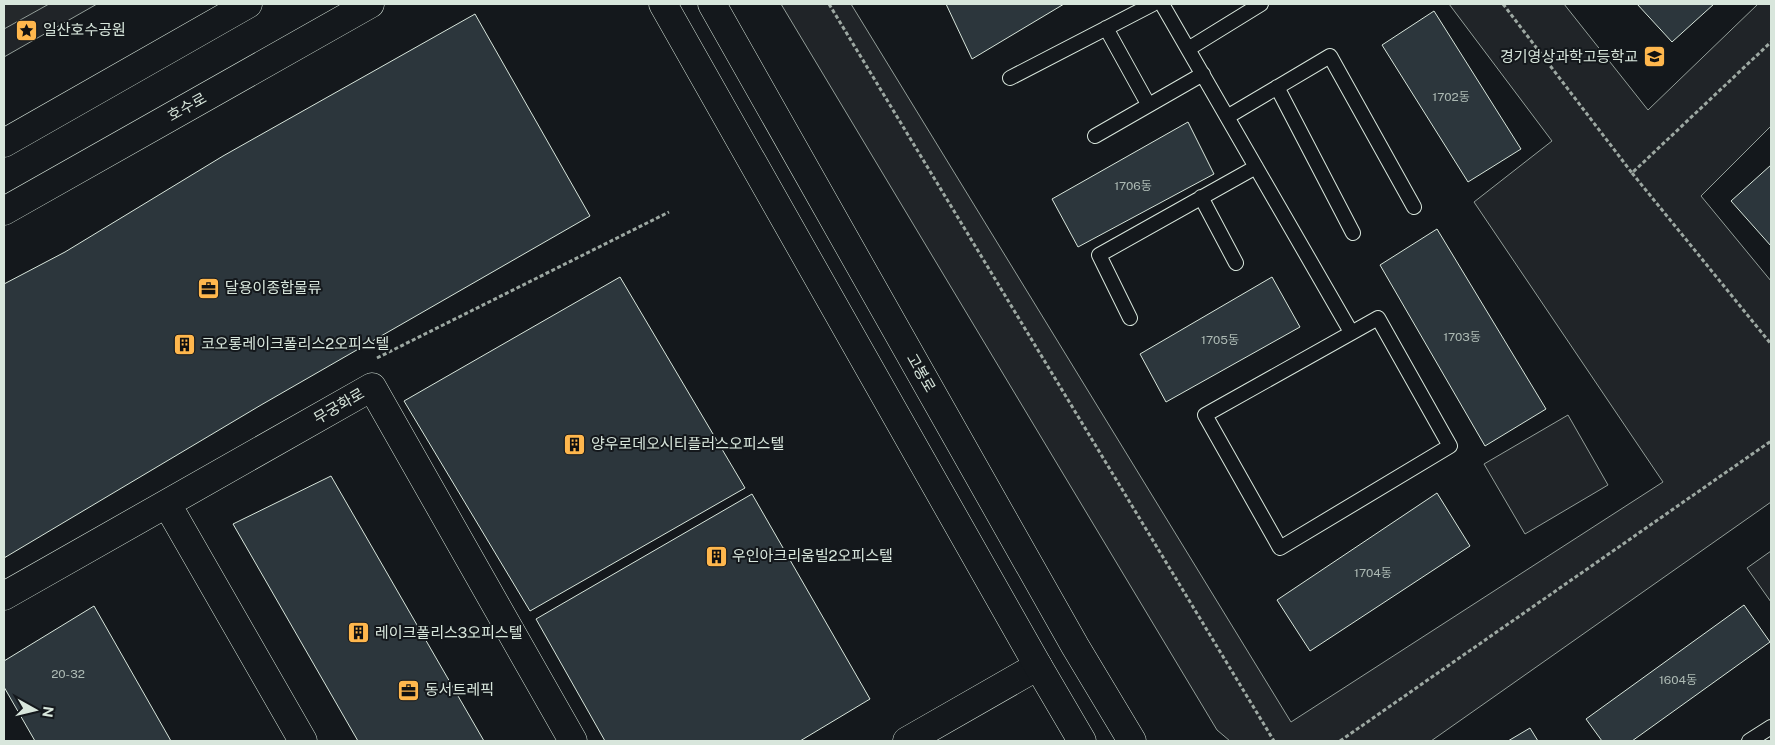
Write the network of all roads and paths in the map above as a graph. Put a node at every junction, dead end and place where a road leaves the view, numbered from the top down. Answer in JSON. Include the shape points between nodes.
{"nodes":[{"id":1,"x":248,"y":4,"type":"edge"},
{"id":2,"x":370,"y":4,"type":"edge"},
{"id":3,"x":663,"y":4,"type":"edge"},
{"id":4,"x":712,"y":4,"type":"edge"},
{"id":5,"x":829,"y":4,"type":"edge"},
{"id":6,"x":1153,"y":4,"type":"edge"},
{"id":7,"x":1162,"y":4,"type":"edge"},
{"id":8,"x":1261,"y":4,"type":"edge"},
{"id":9,"x":1503,"y":4,"type":"edge"},
{"id":10,"x":1106,"y":28,"type":"junction"},
{"id":11,"x":1771,"y":42,"type":"edge"},
{"id":12,"x":1188,"y":49,"type":"junction"},
{"id":13,"x":1203,"y":74,"type":"junction"},
{"id":14,"x":1010,"y":78,"type":"dead end"},
{"id":15,"x":1277,"y":87,"type":"junction"},
{"id":16,"x":1148,"y":104,"type":"junction"},
{"id":17,"x":1227,"y":117,"type":"junction"},
{"id":18,"x":1095,"y":136,"type":"dead end"},
{"id":19,"x":4,"y":143,"type":"edge"},
{"id":20,"x":1256,"y":167,"type":"junction"},
{"id":21,"x":1632,"y":174,"type":"junction"},
{"id":22,"x":1201,"y":197,"type":"junction"},
{"id":23,"x":1414,"y":207,"type":"dead end"},
{"id":24,"x":4,"y":211,"type":"edge"},
{"id":25,"x":669,"y":212,"type":"dead end"},
{"id":26,"x":1353,"y":233,"type":"dead end"},
{"id":27,"x":1236,"y":263,"type":"dead end"},
{"id":28,"x":1130,"y":318,"type":"dead end"},
{"id":29,"x":1351,"y":332,"type":"junction"},
{"id":30,"x":1771,"y":344,"type":"edge"},
{"id":31,"x":375,"y":359,"type":"dead end"},
{"id":32,"x":1771,"y":441,"type":"edge"},
{"id":33,"x":167,"y":504,"type":"junction"},
{"id":34,"x":4,"y":596,"type":"edge"},
{"id":35,"x":1038,"y":666,"type":"junction"},
{"id":36,"x":1771,"y":727,"type":"edge"},
{"id":37,"x":303,"y":741,"type":"edge"},
{"id":38,"x":573,"y":741,"type":"edge"},
{"id":39,"x":907,"y":741,"type":"edge"},
{"id":40,"x":1082,"y":741,"type":"edge"},
{"id":41,"x":1132,"y":741,"type":"edge"},
{"id":42,"x":1274,"y":741,"type":"edge"},
{"id":43,"x":1340,"y":741,"type":"edge"},
{"id":44,"x":1749,"y":741,"type":"edge"}],
"edges":[{"from":1,"to":19,"type":"main road"},
{"from":2,"to":24,"type":"main road","name":"호수로"},
{"from":3,"to":35,"type":"main road"},
{"from":4,"to":41,"type":"main road","name":"고봉로","via":[[1070,638]]},
{"from":5,"to":42,"type":"path"},
{"from":6,"to":10,"type":"lane"},
{"from":7,"to":12,"type":"lane"},
{"from":8,"to":12,"type":"lane"},
{"from":9,"to":21,"type":"path"},
{"from":10,"to":14,"type":"lane"},
{"from":10,"to":16,"type":"lane"},
{"from":11,"to":21,"type":"path"},
{"from":12,"to":13,"type":"lane"},
{"from":13,"to":16,"type":"lane"},
{"from":13,"to":17,"type":"lane"},
{"from":15,"to":17,"type":"lane"},
{"from":15,"to":23,"type":"lane","via":[[1330,56]]},
{"from":15,"to":26,"type":"lane"},
{"from":16,"to":18,"type":"lane"},
{"from":17,"to":20,"type":"lane"},
{"from":20,"to":22,"type":"lane"},
{"from":20,"to":29,"type":"lane"},
{"from":21,"to":30,"type":"path"},
{"from":22,"to":27,"type":"lane"},
{"from":22,"to":28,"type":"lane","via":[[1098,255]]},
{"from":25,"to":31,"type":"path"},
{"from":29,"to":29,"type":"lane","via":[[1205,415],[1280,548],[1450,446],[1378,318]]},
{"from":32,"to":43,"type":"path"},
{"from":33,"to":34,"type":"main road","name":"무궁화로"},
{"from":33,"to":37,"type":"main road"},
{"from":33,"to":38,"type":"main road","name":"무궁화로","via":[[372,387]]},
{"from":35,"to":39,"type":"main road"},
{"from":35,"to":40,"type":"main road"},
{"from":36,"to":44,"type":"lane"}]}
